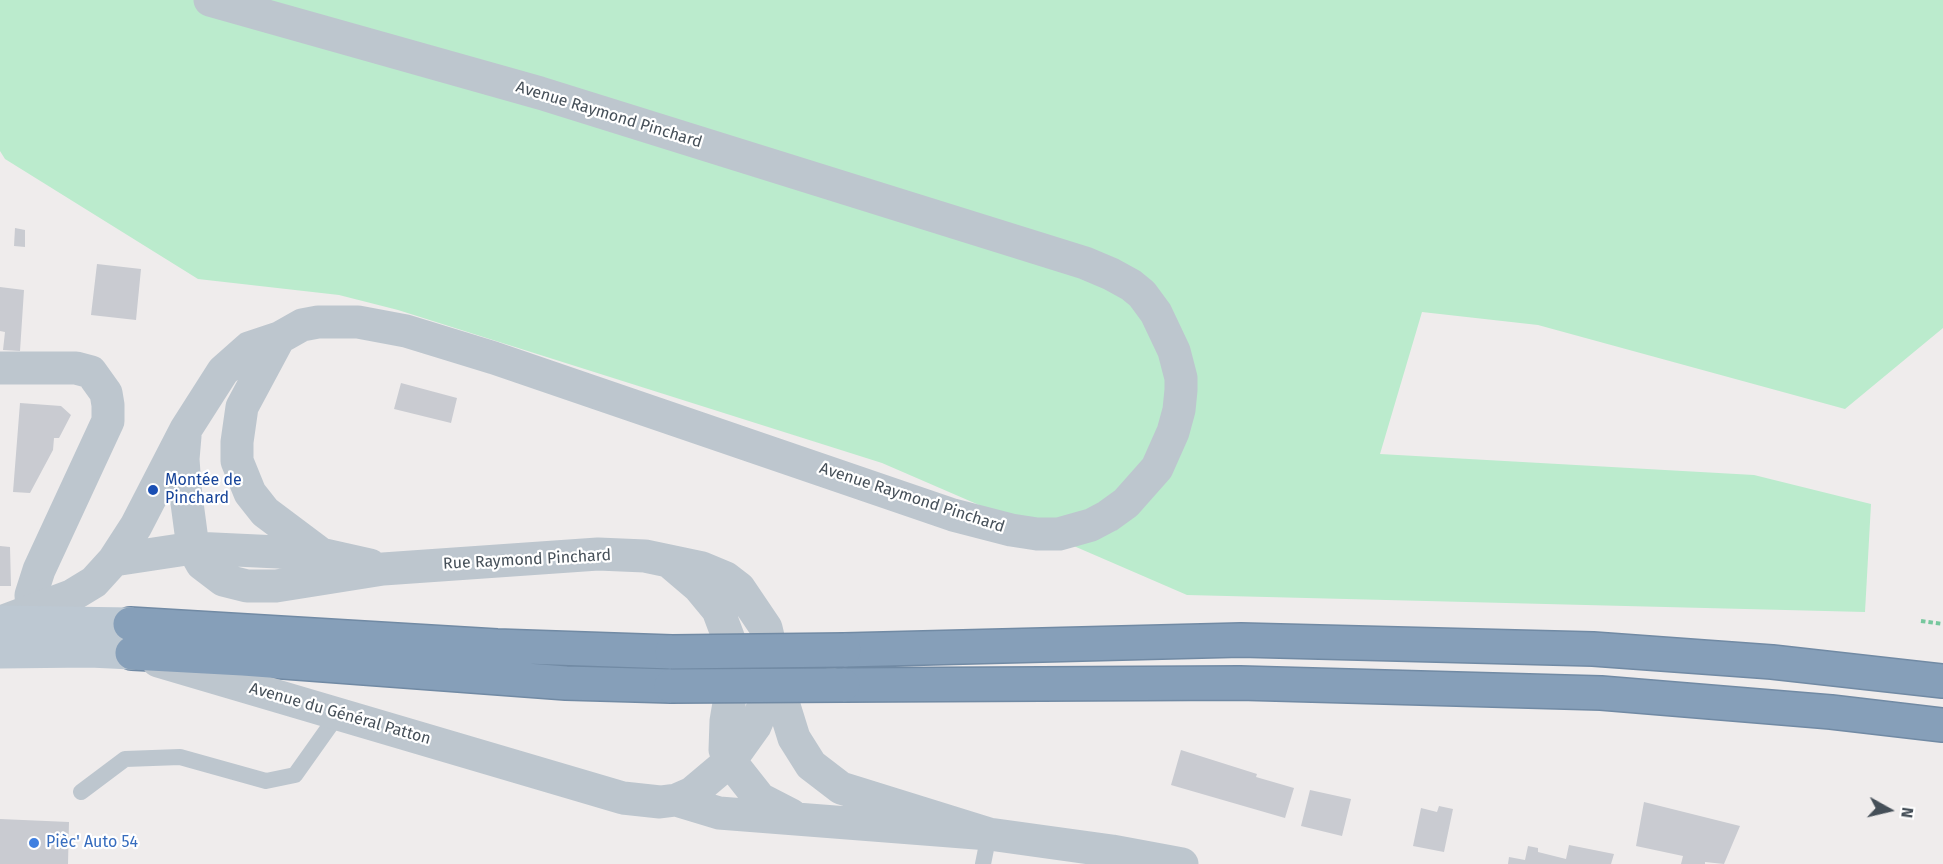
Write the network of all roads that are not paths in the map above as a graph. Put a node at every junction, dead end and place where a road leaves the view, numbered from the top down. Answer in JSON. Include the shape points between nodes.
{"nodes":[{"id":1,"x":210,"y":0,"type":"edge"},
{"id":2,"x":279,"y":338,"type":"junction"},
{"id":3,"x":0,"y":368,"type":"edge"},
{"id":4,"x":186,"y":429,"type":"junction"},
{"id":5,"x":193,"y":548,"type":"junction"},
{"id":6,"x":321,"y":554,"type":"junction"},
{"id":7,"x":114,"y":560,"type":"junction"},
{"id":8,"x":670,"y":562,"type":"junction"},
{"id":9,"x":383,"y":568,"type":"junction"},
{"id":10,"x":32,"y":611,"type":"junction"},
{"id":11,"x":0,"y":632,"type":"edge"},
{"id":12,"x":131,"y":638,"type":"junction"},
{"id":13,"x":771,"y":653,"type":"junction"},
{"id":14,"x":1943,"y":681,"type":"edge"},
{"id":15,"x":339,"y":713,"type":"junction"},
{"id":16,"x":1943,"y":725,"type":"edge"},
{"id":17,"x":730,"y":762,"type":"junction"},
{"id":18,"x":81,"y":792,"type":"dead end"},
{"id":19,"x":676,"y":800,"type":"junction"},
{"id":20,"x":798,"y":818,"type":"junction"},
{"id":21,"x":986,"y":849,"type":"edge"},
{"id":22,"x":1182,"y":864,"type":"edge"}],
"edges":[{"from":1,"to":2,"type":"street","name":"Avenue Raymond Pinchard","via":[[540,93],[1085,263],[1142,294],[1156,313],[1176,357],[1181,390],[1166,450],[1150,477],[1126,503],[1091,525],[1059,534],[1037,534],[953,515],[406,331],[358,322],[318,322]]},
{"from":2,"to":4,"type":"street","name":"Avenue Raymond Pinchard","via":[[249,348],[223,370]]},
{"from":2,"to":6,"type":"street","name":"Rue Raymond Pinchard","via":[[242,407],[237,460],[250,493],[265,512]]},
{"from":3,"to":10,"type":"street","via":[[76,368],[91,372],[106,393],[108,405],[108,422],[39,570],[31,596]]},
{"from":4,"to":5,"type":"street","via":[[183,459]]},
{"from":4,"to":7,"type":"street","name":"Avenue Raymond Pinchard"},
{"from":5,"to":6,"type":"street","name":"Rue Raymond Pinchard"},
{"from":5,"to":7,"type":"street","name":"Rue Raymond Pinchard"},
{"from":5,"to":9,"type":"street","name":"Rue Raymond Pinchard","via":[[202,564],[223,580],[247,586],[276,586]]},
{"from":6,"to":9,"type":"street","name":"Rue Raymond Pinchard"},
{"from":7,"to":10,"type":"street","name":"Avenue Raymond Pinchard","via":[[94,582]]},
{"from":8,"to":9,"type":"street","name":"Rue Raymond Pinchard","via":[[645,556],[598,554]]},
{"from":8,"to":13,"type":"street","name":"Rue Raymond Pinchard","via":[[702,568],[739,588],[766,628]]},
{"from":8,"to":17,"type":"street","name":"Rue Raymond Pinchard","via":[[699,586],[718,610],[730,642],[734,674],[725,750]]},
{"from":10,"to":11,"type":"street","name":"Avenue Raymond Pinchard"},
{"from":11,"to":12,"type":"main road","name":"Avenue du Général Patton"},
{"from":12,"to":14,"type":"highway","bridge":true,"via":[[672,652],[1241,640],[1593,649],[1772,662]]},
{"from":12,"to":15,"type":"street","name":"Avenue du Général Patton"},
{"from":12,"to":16,"type":"highway","bridge":true,"via":[[243,659],[585,684],[1240,683],[1601,693]]},
{"from":13,"to":17,"type":"street","name":"Avenue du Général Patton","via":[[766,700],[755,726]]},
{"from":13,"to":21,"type":"street","name":"Avenue du Général Patton","via":[[794,738],[811,765],[841,788]]},
{"from":15,"to":18,"type":"lane","via":[[295,775],[266,781],[180,757],[126,759]]},
{"from":15,"to":19,"type":"street","name":"Avenue du Général Patton","via":[[623,798]]},
{"from":17,"to":19,"type":"street","name":"Avenue du Général Patton","via":[[692,793]]},
{"from":17,"to":20,"type":"street","name":"Avenue du Général Patton","via":[[760,799]]},
{"from":19,"to":20,"type":"street","name":"Avenue du Général Patton","via":[[719,813]]},
{"from":20,"to":21,"type":"street","name":"Avenue du Général Patton"},
{"from":21,"to":22,"type":"street","name":"Avenue du Général Patton","via":[[1112,850]]}]}
